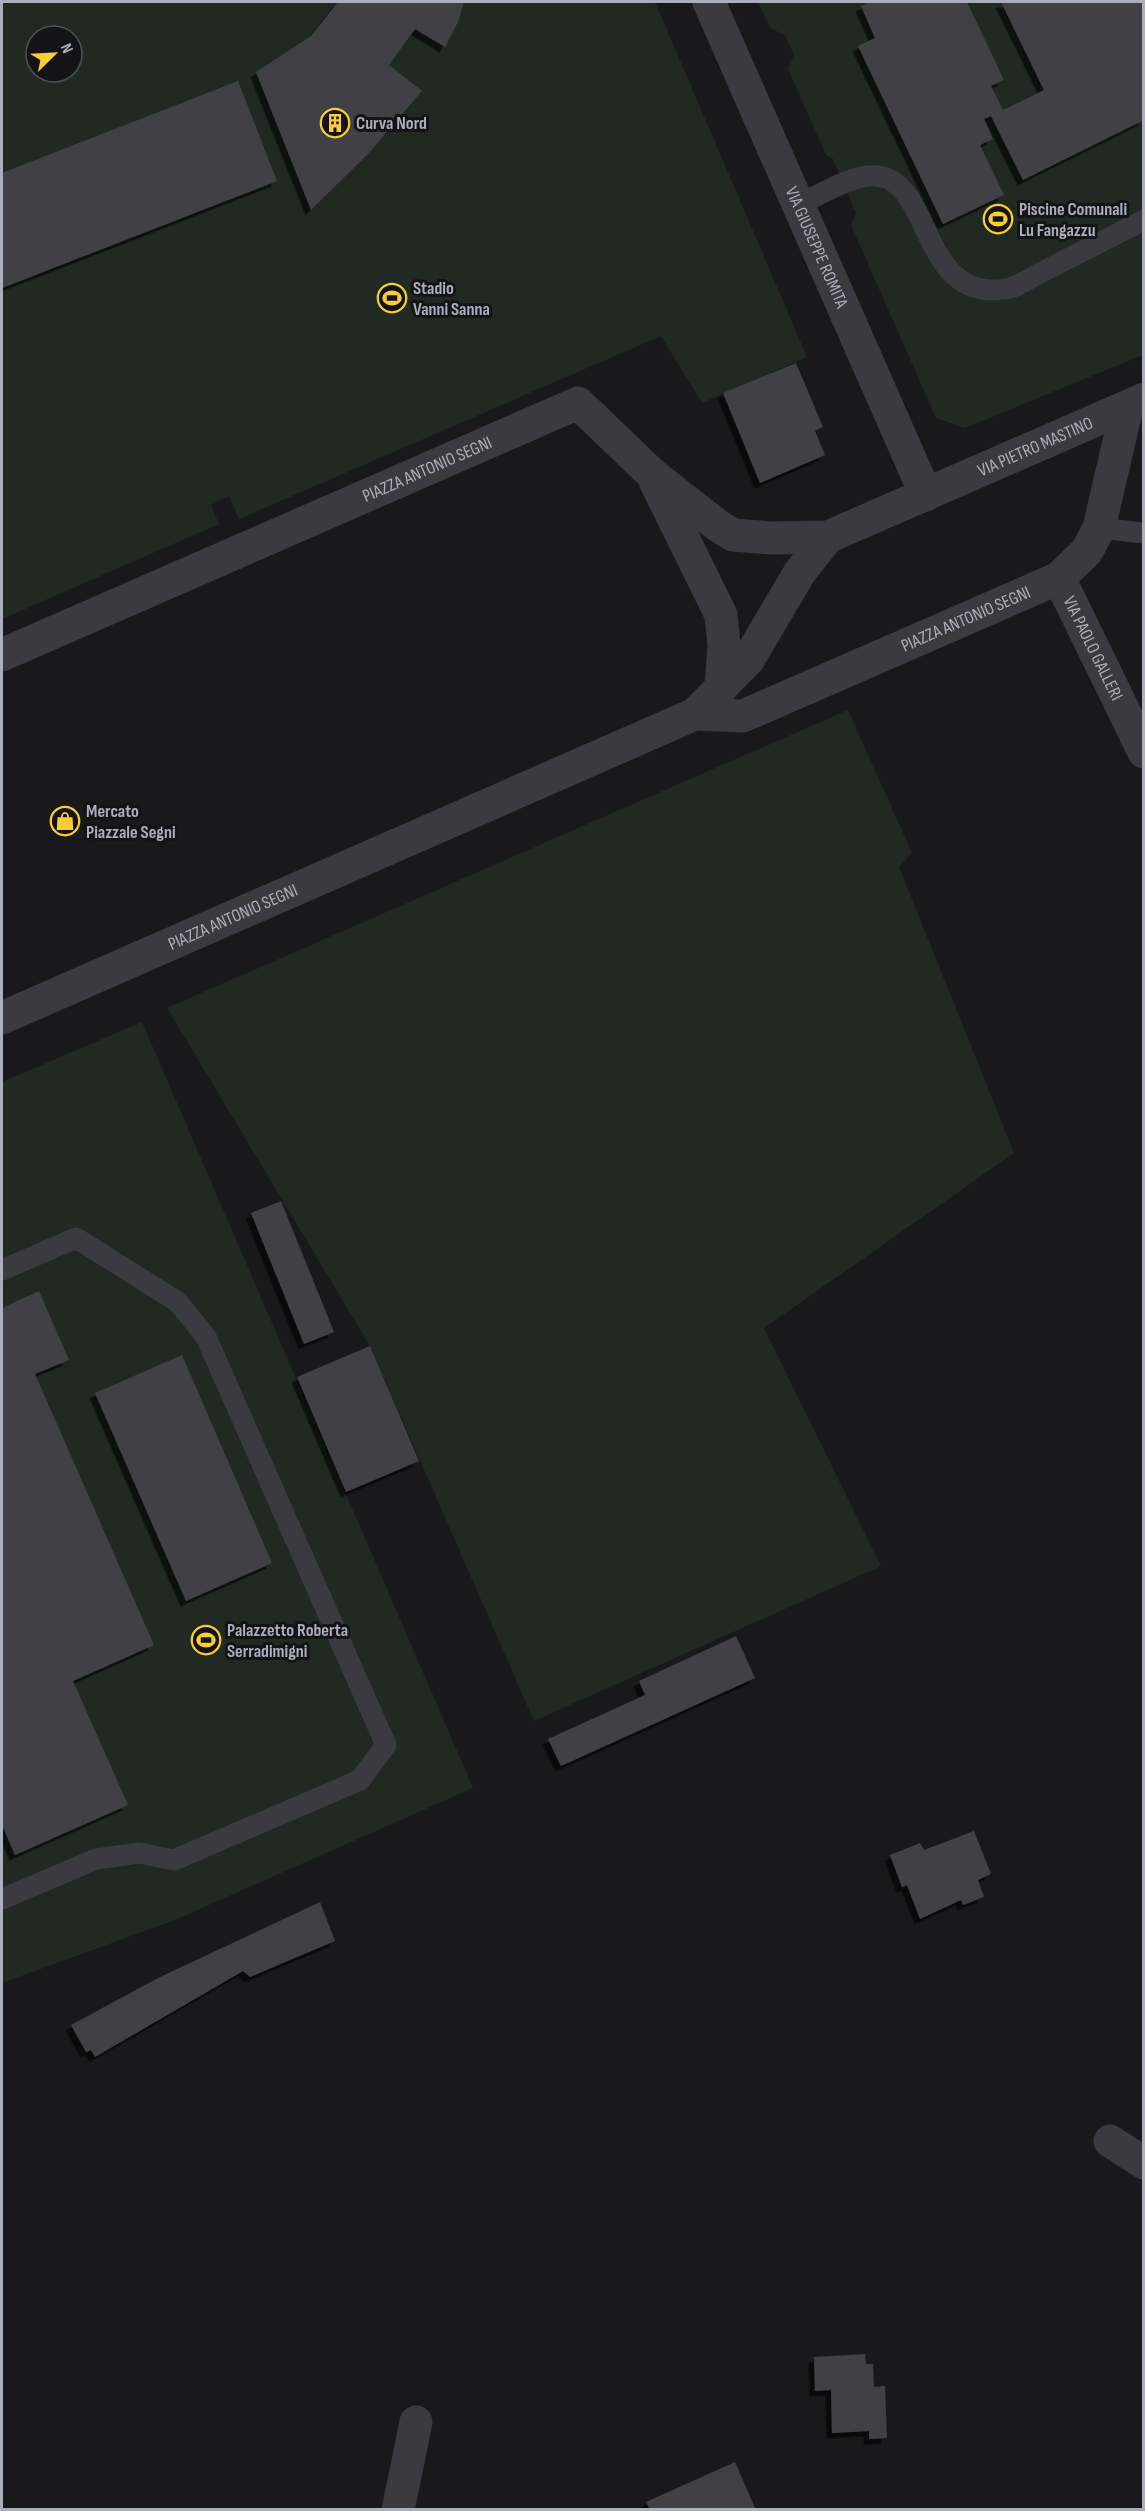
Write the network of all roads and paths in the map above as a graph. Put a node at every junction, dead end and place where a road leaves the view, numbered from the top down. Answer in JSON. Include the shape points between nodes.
{"nodes":[{"id":1,"x":709,"y":2,"type":"edge"},
{"id":2,"x":797,"y":206,"type":"junction"},
{"id":3,"x":1143,"y":220,"type":"edge"},
{"id":4,"x":1135,"y":403,"type":"edge"},
{"id":5,"x":652,"y":474,"type":"junction"},
{"id":6,"x":926,"y":495,"type":"junction"},
{"id":7,"x":1099,"y":528,"type":"junction"},
{"id":8,"x":1143,"y":533,"type":"edge"},
{"id":9,"x":828,"y":537,"type":"junction"},
{"id":10,"x":1059,"y":578,"type":"junction"},
{"id":11,"x":2,"y":655,"type":"edge"},
{"id":12,"x":721,"y":688,"type":"junction"},
{"id":13,"x":694,"y":714,"type":"junction"},
{"id":14,"x":1143,"y":752,"type":"edge"},
{"id":15,"x":2,"y":1018,"type":"edge"},
{"id":16,"x":2,"y":1270,"type":"edge"},
{"id":17,"x":2,"y":1899,"type":"edge"},
{"id":18,"x":1110,"y":2141,"type":"dead end"},
{"id":19,"x":1143,"y":2163,"type":"edge"},
{"id":20,"x":416,"y":2422,"type":"dead end"},
{"id":21,"x":398,"y":2510,"type":"edge"}],
"edges":[{"from":1,"to":2,"type":"street","name":"VIA GIUSEPPE ROMITA"},
{"from":2,"to":3,"type":"lane","via":[[867,176],[887,177],[907,193],[943,266],[956,279],[976,289],[1007,289]]},
{"from":2,"to":6,"type":"street","name":"VIA GIUSEPPE ROMITA"},
{"from":4,"to":6,"type":"street","name":"VIA PIETRO MASTINO"},
{"from":4,"to":7,"type":"street","name":"PIAZZA ANTONIO SEGNI"},
{"from":5,"to":9,"type":"street","name":"PIAZZA ANTONIO SEGNI","via":[[733,535]]},
{"from":5,"to":11,"type":"street","name":"PIAZZA ANTONIO SEGNI","via":[[578,403]]},
{"from":5,"to":12,"type":"street","via":[[721,615]]},
{"from":6,"to":9,"type":"street","name":"PIAZZA ANTONIO SEGNI"},
{"from":7,"to":8,"type":"lane"},
{"from":7,"to":10,"type":"street","name":"PIAZZA ANTONIO SEGNI","via":[[1087,551]]},
{"from":9,"to":12,"type":"street","name":"PIAZZA ANTONIO SEGNI","via":[[800,572],[748,660]]},
{"from":10,"to":13,"type":"street","name":"PIAZZA ANTONIO SEGNI","via":[[743,716]]},
{"from":10,"to":14,"type":"street","name":"VIA PAOLO GALLERI"},
{"from":12,"to":13,"type":"street","name":"PIAZZA ANTONIO SEGNI"},
{"from":13,"to":15,"type":"street","name":"PIAZZA ANTONIO SEGNI"},
{"from":16,"to":17,"type":"lane","via":[[76,1238],[178,1302],[206,1337],[386,1745],[360,1780],[174,1860],[139,1853],[96,1859]]},
{"from":18,"to":19,"type":"street"},
{"from":20,"to":21,"type":"street"}]}
